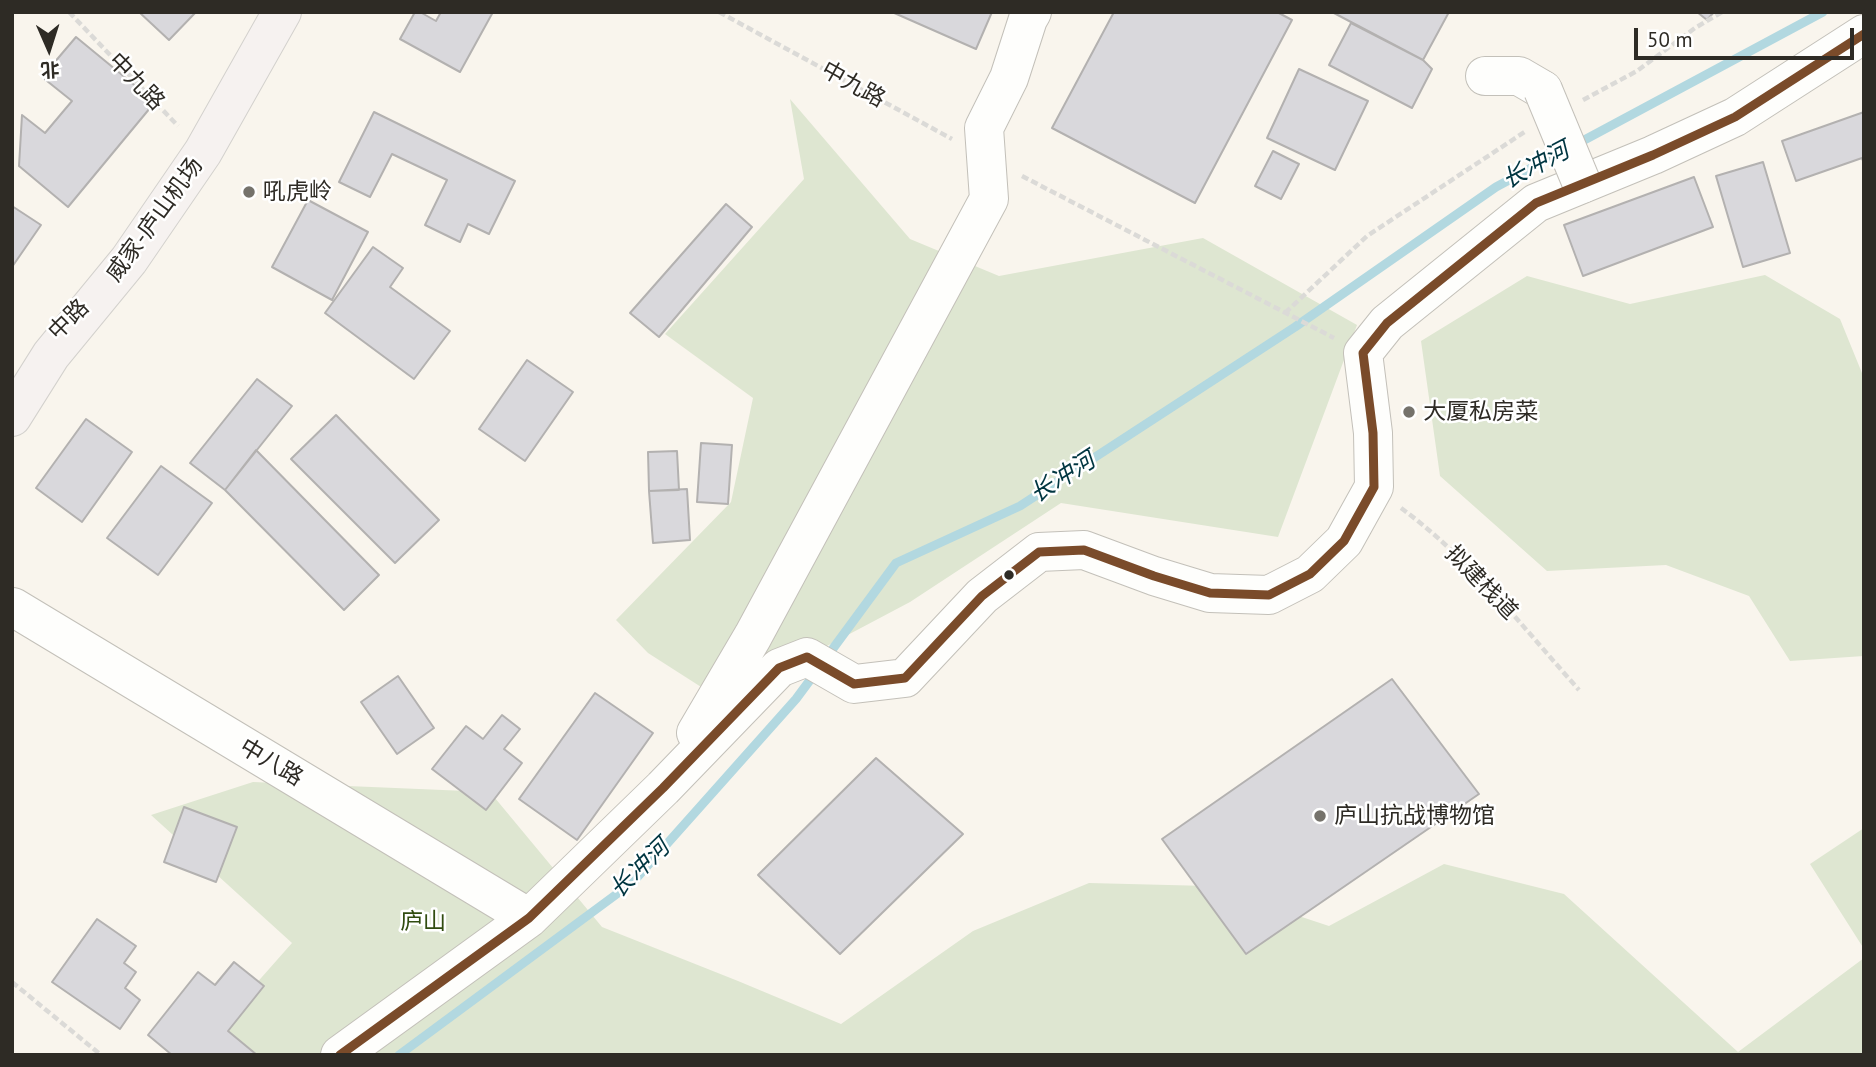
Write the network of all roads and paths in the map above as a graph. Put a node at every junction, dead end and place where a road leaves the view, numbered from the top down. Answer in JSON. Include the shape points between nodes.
{"nodes":[{"id":1,"x":69,"y":12,"type":"edge"},
{"id":2,"x":282,"y":12,"type":"edge"},
{"id":3,"x":719,"y":12,"type":"edge"},
{"id":4,"x":1032,"y":12,"type":"edge"},
{"id":5,"x":1722,"y":12,"type":"edge"},
{"id":6,"x":1864,"y":34,"type":"edge"},
{"id":7,"x":1485,"y":76,"type":"dead end"},
{"id":8,"x":1560,"y":96,"type":"junction"},
{"id":9,"x":1530,"y":128,"type":"dead end"},
{"id":10,"x":203,"y":152,"type":"junction"},
{"id":11,"x":986,"y":158,"type":"junction"},
{"id":12,"x":1582,"y":184,"type":"junction"},
{"id":13,"x":129,"y":260,"type":"junction"},
{"id":14,"x":1285,"y":313,"type":"junction"},
{"id":15,"x":1363,"y":353,"type":"junction"},
{"id":16,"x":12,"y":382,"type":"edge"},
{"id":17,"x":12,"y":417,"type":"edge"},
{"id":18,"x":1374,"y":487,"type":"junction"},
{"id":19,"x":13,"y":607,"type":"edge"},
{"id":20,"x":1579,"y":690,"type":"dead end"},
{"id":21,"x":663,"y":788,"type":"junction"},
{"id":22,"x":529,"y":918,"type":"junction"},
{"id":23,"x":12,"y":982,"type":"edge"},
{"id":24,"x":101,"y":1055,"type":"edge"},
{"id":25,"x":340,"y":1055,"type":"edge"}],
"edges":[{"from":1,"to":10,"type":"path","name":"中九路"},
{"from":2,"to":10,"type":"main road","name":"威家-庐山机场"},
{"from":3,"to":11,"type":"path","name":"中九路"},
{"from":4,"to":11,"type":"street","via":[[1009,78],[984,128]]},
{"from":5,"to":8,"type":"path","via":[[1637,71]]},
{"from":6,"to":12,"type":"street","via":[[1735,117]]},
{"from":7,"to":8,"type":"street","via":[[1519,76]]},
{"from":8,"to":12,"type":"street","bridge":true},
{"from":9,"to":14,"type":"path","via":[[1367,236]]},
{"from":10,"to":13,"type":"main road","name":"威家-庐山机场"},
{"from":11,"to":14,"type":"path","name":"中九路"},
{"from":11,"to":21,"type":"street","via":[[989,199],[753,636]]},
{"from":12,"to":15,"type":"street","via":[[1536,204],[1387,323]]},
{"from":13,"to":16,"type":"street","name":"中路"},
{"from":13,"to":17,"type":"main road","name":"威家-庐山机场","via":[[51,355]]},
{"from":14,"to":15,"type":"path","name":"中九路"},
{"from":15,"to":18,"type":"street"},
{"from":18,"to":20,"type":"path","name":"拟建栈道","via":[[1421,522],[1475,574]]},
{"from":18,"to":21,"type":"street","via":[[1344,541],[1310,574],[1269,595],[1210,593],[1084,550],[1039,552],[982,596],[905,677],[854,684],[807,657],[779,668]]},
{"from":19,"to":22,"type":"street","name":"中八路"},
{"from":21,"to":22,"type":"street"},
{"from":22,"to":25,"type":"street"},
{"from":23,"to":24,"type":"path"}]}
